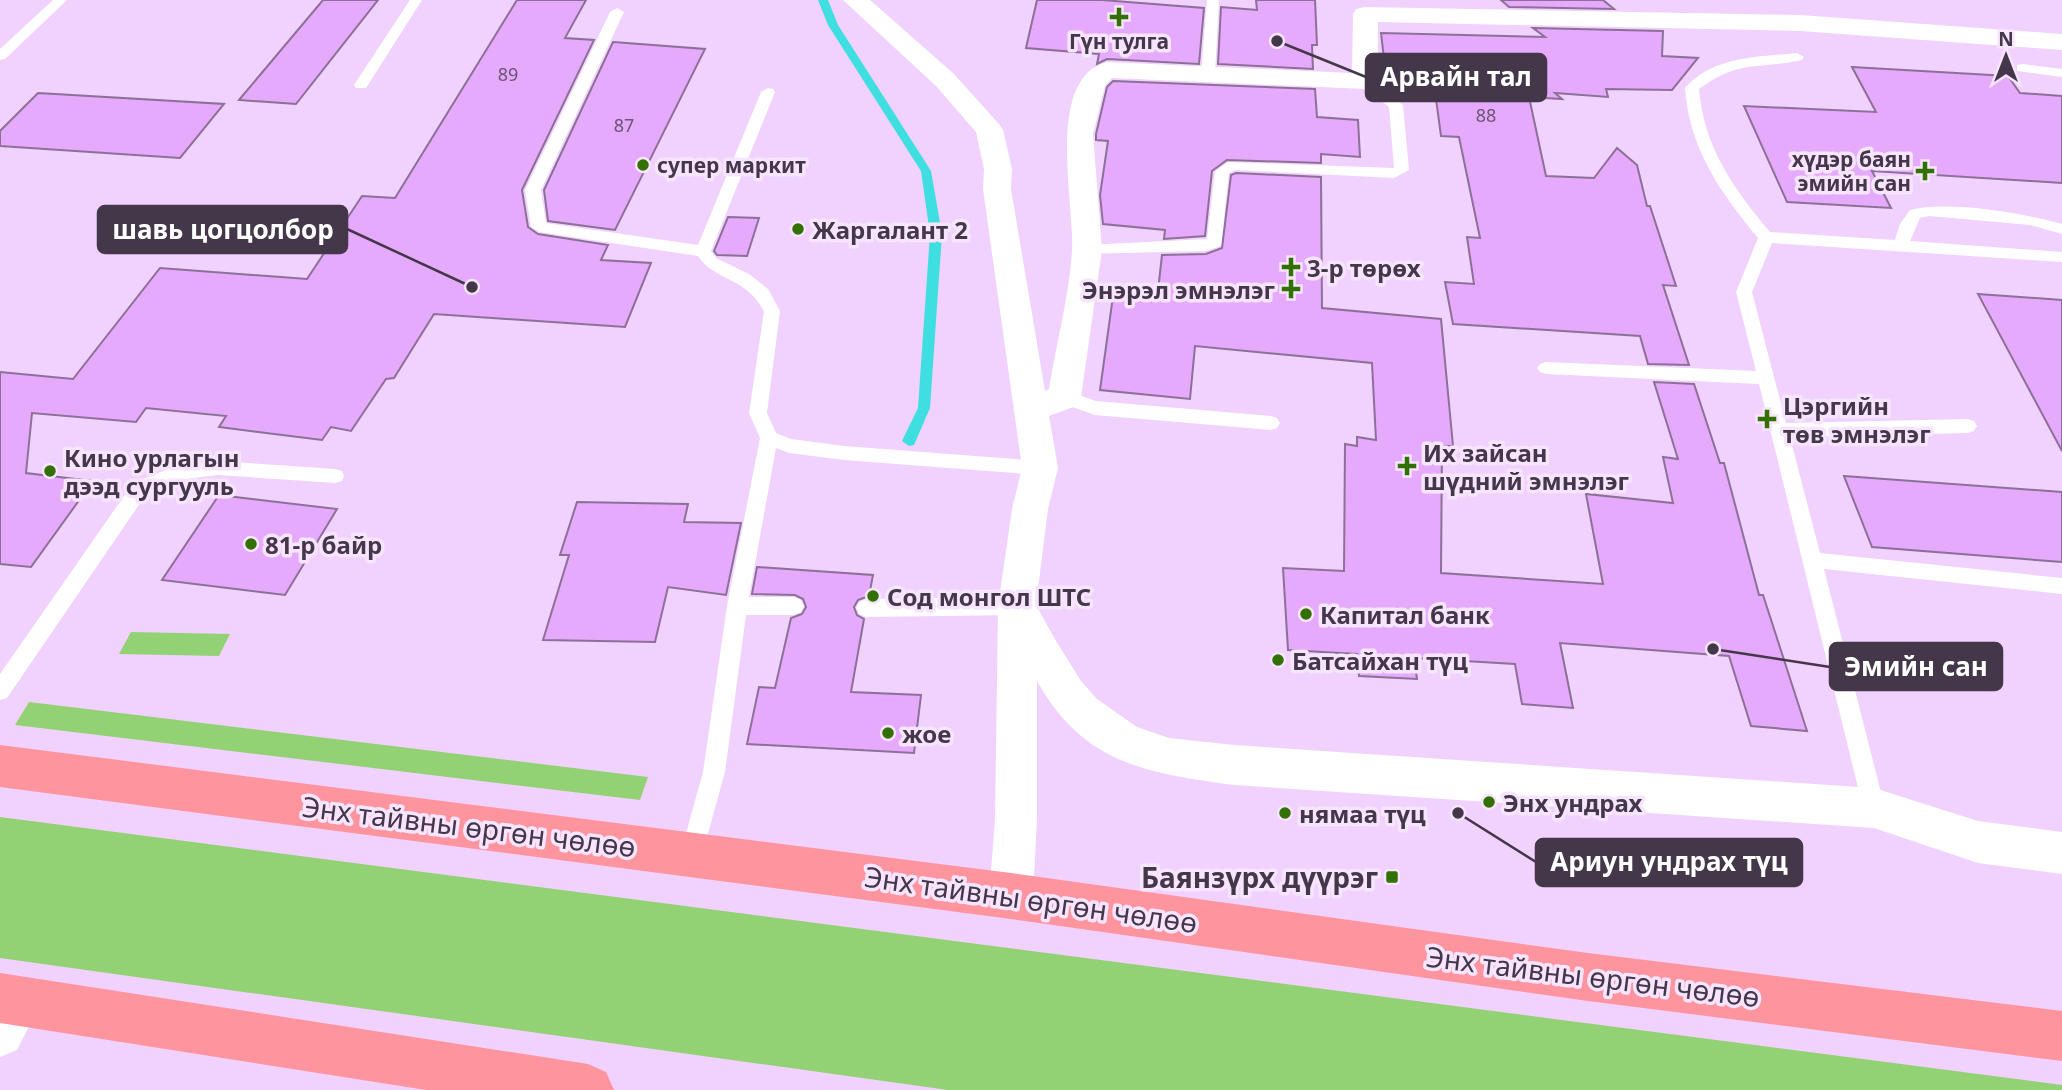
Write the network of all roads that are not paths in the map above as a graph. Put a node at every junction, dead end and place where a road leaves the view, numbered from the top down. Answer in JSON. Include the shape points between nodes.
{"nodes":[{"id":1,"x":61,"y":0,"type":"edge"},
{"id":2,"x":416,"y":0,"type":"edge"},
{"id":3,"x":855,"y":0,"type":"edge"},
{"id":4,"x":1213,"y":0,"type":"edge"},
{"id":5,"x":617,"y":12,"type":"dead end"},
{"id":6,"x":2062,"y":42,"type":"edge"},
{"id":7,"x":0,"y":56,"type":"edge"},
{"id":8,"x":1797,"y":57,"type":"dead end"},
{"id":9,"x":2022,"y":68,"type":"dead end"},
{"id":10,"x":2062,"y":73,"type":"edge"},
{"id":11,"x":1208,"y":74,"type":"junction"},
{"id":12,"x":1365,"y":81,"type":"junction"},
{"id":13,"x":360,"y":85,"type":"dead end"},
{"id":14,"x":768,"y":92,"type":"dead end"},
{"id":15,"x":2062,"y":229,"type":"edge"},
{"id":16,"x":1766,"y":237,"type":"junction"},
{"id":17,"x":1901,"y":245,"type":"junction"},
{"id":18,"x":1087,"y":250,"type":"junction"},
{"id":19,"x":703,"y":251,"type":"junction"},
{"id":20,"x":2062,"y":257,"type":"edge"},
{"id":21,"x":1546,"y":368,"type":"dead end"},
{"id":22,"x":1766,"y":378,"type":"junction"},
{"id":23,"x":1064,"y":397,"type":"junction"},
{"id":24,"x":1030,"y":409,"type":"junction"},
{"id":25,"x":1271,"y":423,"type":"dead end"},
{"id":26,"x":1968,"y":426,"type":"dead end"},
{"id":27,"x":1780,"y":430,"type":"junction"},
{"id":28,"x":769,"y":439,"type":"junction"},
{"id":29,"x":1041,"y":468,"type":"junction"},
{"id":30,"x":335,"y":476,"type":"dead end"},
{"id":31,"x":1813,"y":560,"type":"junction"},
{"id":32,"x":2062,"y":586,"type":"edge"},
{"id":33,"x":737,"y":606,"type":"junction"},
{"id":34,"x":794,"y":606,"type":"dead end"},
{"id":35,"x":1017,"y":606,"type":"junction"},
{"id":36,"x":866,"y":608,"type":"dead end"},
{"id":37,"x":0,"y":691,"type":"edge"},
{"id":38,"x":0,"y":766,"type":"edge"},
{"id":39,"x":1874,"y":808,"type":"junction"},
{"id":40,"x":2062,"y":853,"type":"edge"},
{"id":41,"x":691,"y":855,"type":"junction"},
{"id":42,"x":1011,"y":895,"type":"junction"},
{"id":43,"x":6,"y":1011,"type":"edge"},
{"id":44,"x":2062,"y":1036,"type":"edge"},
{"id":45,"x":588,"y":1090,"type":"edge"}],
"edges":[{"from":1,"to":7,"type":"lane"},
{"from":2,"to":13,"type":"lane"},
{"from":3,"to":24,"type":"street","via":[[945,80],[989,130]]},
{"from":4,"to":11,"type":"lane"},
{"from":5,"to":19,"type":"lane","via":[[533,190],[539,227]]},
{"from":6,"to":12,"type":"street","via":[[1800,23],[1365,14]]},
{"from":8,"to":16,"type":"lane","via":[[1733,64],[1692,88],[1692,108],[1711,165]]},
{"from":9,"to":10,"type":"lane"},
{"from":11,"to":12,"type":"street"},
{"from":11,"to":18,"type":"street","via":[[1107,70],[1098,76],[1079,134]]},
{"from":12,"to":18,"type":"lane","via":[[1396,104],[1402,170],[1233,165],[1222,171],[1215,242]]},
{"from":14,"to":19,"type":"lane"},
{"from":15,"to":17,"type":"lane","via":[[2030,220],[1929,211],[1914,214]]},
{"from":16,"to":17,"type":"lane"},
{"from":16,"to":22,"type":"lane","via":[[1744,292]]},
{"from":17,"to":20,"type":"lane"},
{"from":18,"to":23,"type":"street"},
{"from":19,"to":28,"type":"lane","via":[[710,262],[762,293],[772,311],[758,413]]},
{"from":21,"to":22,"type":"lane"},
{"from":22,"to":27,"type":"lane"},
{"from":23,"to":24,"type":"street"},
{"from":23,"to":25,"type":"lane","via":[[1096,408]]},
{"from":24,"to":29,"type":"street"},
{"from":26,"to":27,"type":"lane"},
{"from":27,"to":31,"type":"lane"},
{"from":28,"to":29,"type":"lane","via":[[844,453]]},
{"from":28,"to":33,"type":"lane"},
{"from":29,"to":35,"type":"street","via":[[1030,509]]},
{"from":30,"to":37,"type":"lane","via":[[218,468],[176,473],[140,488]]},
{"from":31,"to":32,"type":"lane"},
{"from":31,"to":39,"type":"lane"},
{"from":33,"to":34,"type":"lane"},
{"from":33,"to":41,"type":"lane","via":[[714,772]]},
{"from":35,"to":36,"type":"lane"},
{"from":35,"to":39,"type":"street","via":[[1074,706],[1108,733],[1151,752],[1234,765]]},
{"from":35,"to":42,"type":"street"},
{"from":38,"to":41,"type":"highway","name":"Энх тайвны өргөн чөлөө"},
{"from":39,"to":40,"type":"street","via":[[1978,842]]},
{"from":41,"to":42,"type":"highway","name":"Энх тайвны өргөн чөлөө"},
{"from":42,"to":44,"type":"highway","name":"Энх тайвны өргөн чөлөө","via":[[1588,977]]},
{"from":43,"to":45,"type":"highway"}]}
